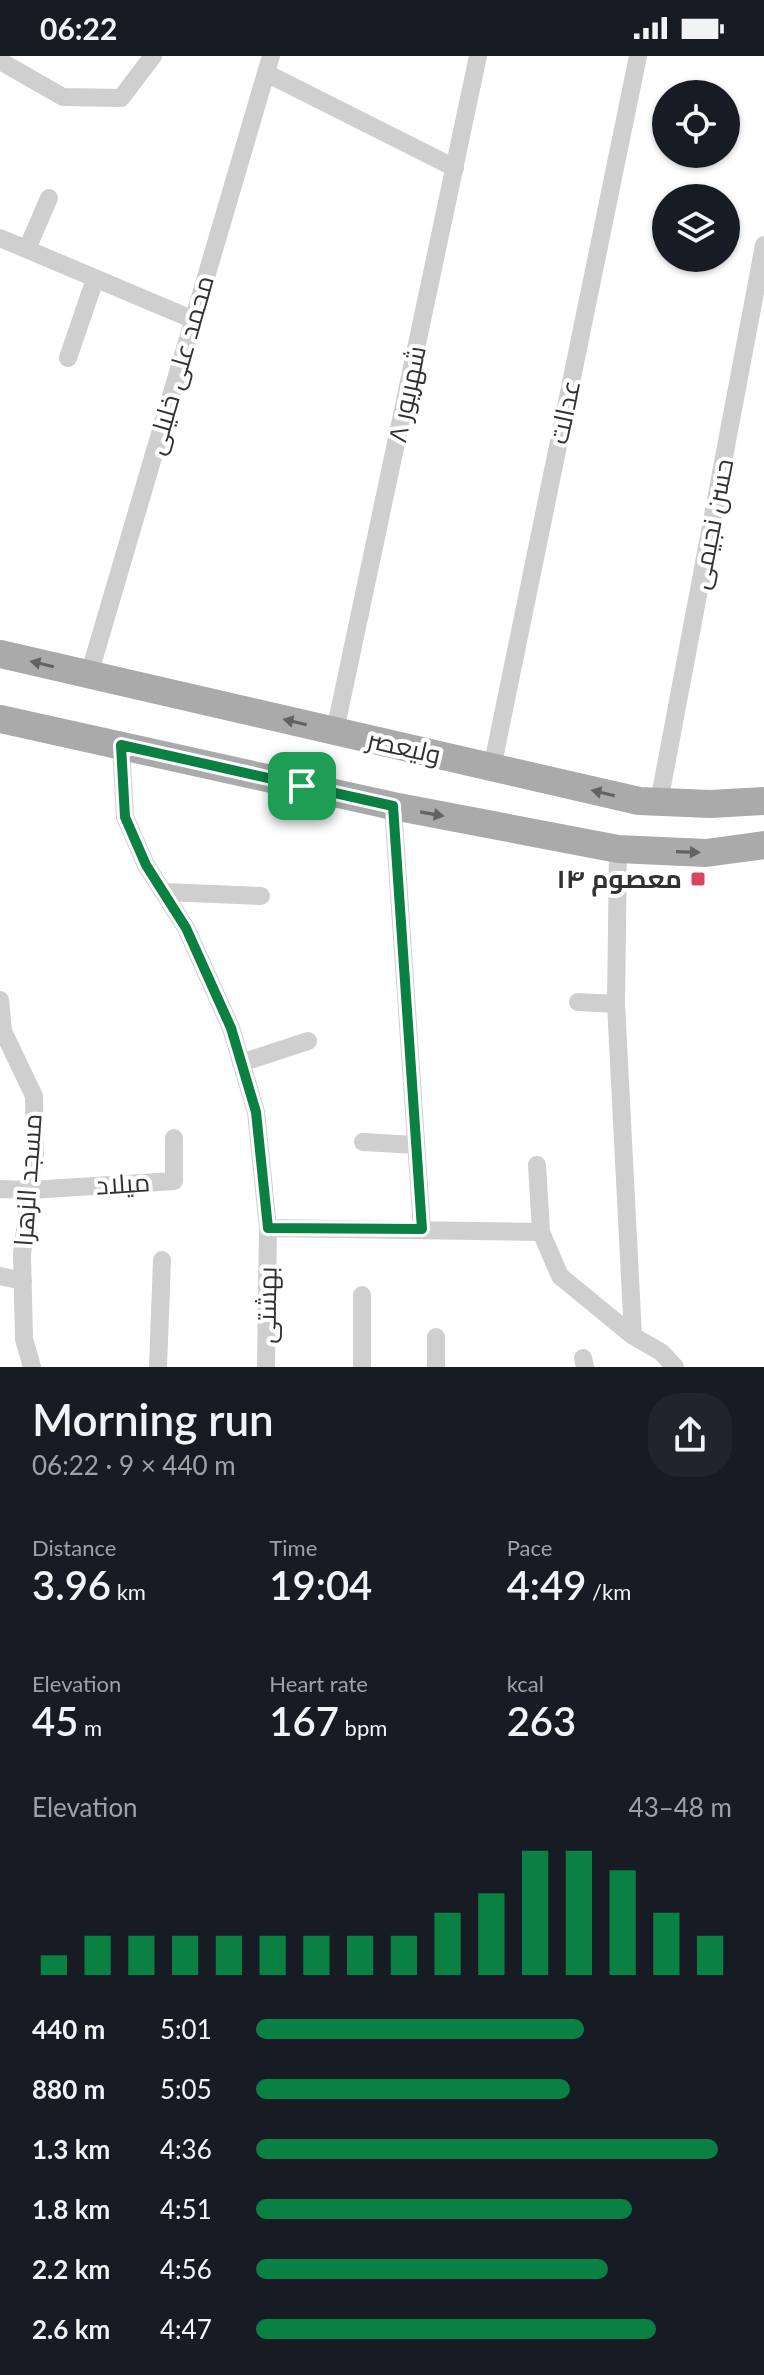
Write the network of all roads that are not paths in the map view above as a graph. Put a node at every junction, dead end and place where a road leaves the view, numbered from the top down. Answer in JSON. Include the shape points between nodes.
{"nodes":[{"id":1,"x":4,"y":56,"type":"edge"},
{"id":2,"x":153,"y":56,"type":"edge"},
{"id":3,"x":478,"y":56,"type":"edge"},
{"id":4,"x":638,"y":56,"type":"edge"},
{"id":5,"x":0,"y":62,"type":"edge"},
{"id":6,"x":269,"y":65,"type":"edge"},
{"id":7,"x":455,"y":168,"type":"junction"},
{"id":8,"x":49,"y":198,"type":"dead end"},
{"id":9,"x":0,"y":238,"type":"edge"},
{"id":10,"x":764,"y":245,"type":"edge"},
{"id":11,"x":27,"y":249,"type":"junction"},
{"id":12,"x":95,"y":279,"type":"junction"},
{"id":13,"x":194,"y":320,"type":"junction"},
{"id":14,"x":68,"y":358,"type":"dead end"},
{"id":15,"x":0,"y":654,"type":"edge"},
{"id":16,"x":89,"y":675,"type":"junction"},
{"id":17,"x":0,"y":719,"type":"edge"},
{"id":18,"x":335,"y":731,"type":"junction"},
{"id":19,"x":121,"y":745,"type":"junction"},
{"id":20,"x":492,"y":768,"type":"junction"},
{"id":21,"x":764,"y":801,"type":"edge"},
{"id":22,"x":659,"y":802,"type":"junction"},
{"id":23,"x":393,"y":806,"type":"junction"},
{"id":24,"x":764,"y":845,"type":"edge"},
{"id":25,"x":618,"y":849,"type":"junction"},
{"id":26,"x":164,"y":892,"type":"junction"},
{"id":27,"x":261,"y":896,"type":"dead end"},
{"id":28,"x":0,"y":1000,"type":"edge"},
{"id":29,"x":578,"y":1002,"type":"dead end"},
{"id":30,"x":616,"y":1004,"type":"junction"},
{"id":31,"x":308,"y":1041,"type":"dead end"},
{"id":32,"x":241,"y":1063,"type":"junction"},
{"id":33,"x":174,"y":1138,"type":"dead end"},
{"id":34,"x":363,"y":1142,"type":"dead end"},
{"id":35,"x":416,"y":1145,"type":"junction"},
{"id":36,"x":537,"y":1165,"type":"dead end"},
{"id":37,"x":0,"y":1189,"type":"edge"},
{"id":38,"x":30,"y":1190,"type":"junction"},
{"id":39,"x":268,"y":1228,"type":"junction"},
{"id":40,"x":422,"y":1229,"type":"junction"},
{"id":41,"x":541,"y":1232,"type":"junction"},
{"id":42,"x":162,"y":1260,"type":"dead end"},
{"id":43,"x":0,"y":1276,"type":"edge"},
{"id":44,"x":23,"y":1281,"type":"junction"},
{"id":45,"x":362,"y":1295,"type":"dead end"},
{"id":46,"x":633,"y":1336,"type":"junction"},
{"id":47,"x":436,"y":1337,"type":"dead end"},
{"id":48,"x":32,"y":1367,"type":"edge"},
{"id":49,"x":158,"y":1367,"type":"edge"},
{"id":50,"x":266,"y":1367,"type":"edge"},
{"id":51,"x":362,"y":1367,"type":"edge"},
{"id":52,"x":436,"y":1367,"type":"edge"},
{"id":53,"x":675,"y":1367,"type":"edge"}],
"edges":[{"from":1,"to":5,"type":"street"},
{"from":2,"to":5,"type":"street","via":[[121,98],[63,97]]},
{"from":3,"to":7,"type":"street","name":"۸ شهریور"},
{"from":4,"to":20,"type":"street","name":"عدالت"},
{"from":6,"to":7,"type":"street"},
{"from":6,"to":13,"type":"street","name":"محمد علی خلیلی"},
{"from":7,"to":18,"type":"street","name":"۸ شهریور"},
{"from":8,"to":11,"type":"street"},
{"from":9,"to":11,"type":"street"},
{"from":10,"to":22,"type":"street","name":"حسن نجیمی"},
{"from":11,"to":12,"type":"street"},
{"from":12,"to":13,"type":"street"},
{"from":12,"to":14,"type":"street"},
{"from":13,"to":16,"type":"street","name":"محمد علی خلیلی"},
{"from":16,"to":15,"type":"main road","name":"ولیعصر","one_way":true},
{"from":18,"to":16,"type":"main road","name":"ولیعصر","one_way":true},
{"from":17,"to":19,"type":"main road"},
{"from":18,"to":20,"type":"main road","name":"ولیعصر"},
{"from":19,"to":23,"type":"main road"},
{"from":19,"to":26,"type":"street","name":"بهشتی","via":[[125,817]]},
{"from":22,"to":20,"type":"main road","name":"ولیعصر","one_way":true},
{"from":21,"to":22,"type":"main road","name":"ولیعصر"},
{"from":23,"to":25,"type":"main road","one_way":true},
{"from":23,"to":35,"type":"street"},
{"from":25,"to":24,"type":"main road","one_way":true,"via":[[706,853]]},
{"from":25,"to":30,"type":"street"},
{"from":26,"to":27,"type":"street"},
{"from":26,"to":32,"type":"street","name":"بهشتی","via":[[186,928]]},
{"from":28,"to":38,"type":"street","name":"مسجد الزهرا","via":[[3,1031],[34,1096]]},
{"from":29,"to":30,"type":"street"},
{"from":30,"to":46,"type":"street"},
{"from":31,"to":32,"type":"street"},
{"from":32,"to":39,"type":"street","name":"بهشتی","via":[[256,1112]]},
{"from":33,"to":38,"type":"street","name":"میلاد","via":[[174,1181]]},
{"from":34,"to":35,"type":"street"},
{"from":35,"to":40,"type":"street"},
{"from":36,"to":41,"type":"street"},
{"from":37,"to":38,"type":"street"},
{"from":38,"to":44,"type":"street","name":"مسجد الزهرا"},
{"from":39,"to":40,"type":"street"},
{"from":39,"to":50,"type":"street","name":"بهشتی"},
{"from":40,"to":41,"type":"street"},
{"from":41,"to":46,"type":"street","via":[[560,1276]]},
{"from":42,"to":49,"type":"street"},
{"from":43,"to":44,"type":"street"},
{"from":44,"to":48,"type":"street","name":"مسجد الزهرا","via":[[24,1339]]},
{"from":45,"to":51,"type":"street"},
{"from":46,"to":53,"type":"street"},
{"from":47,"to":52,"type":"street"}]}
